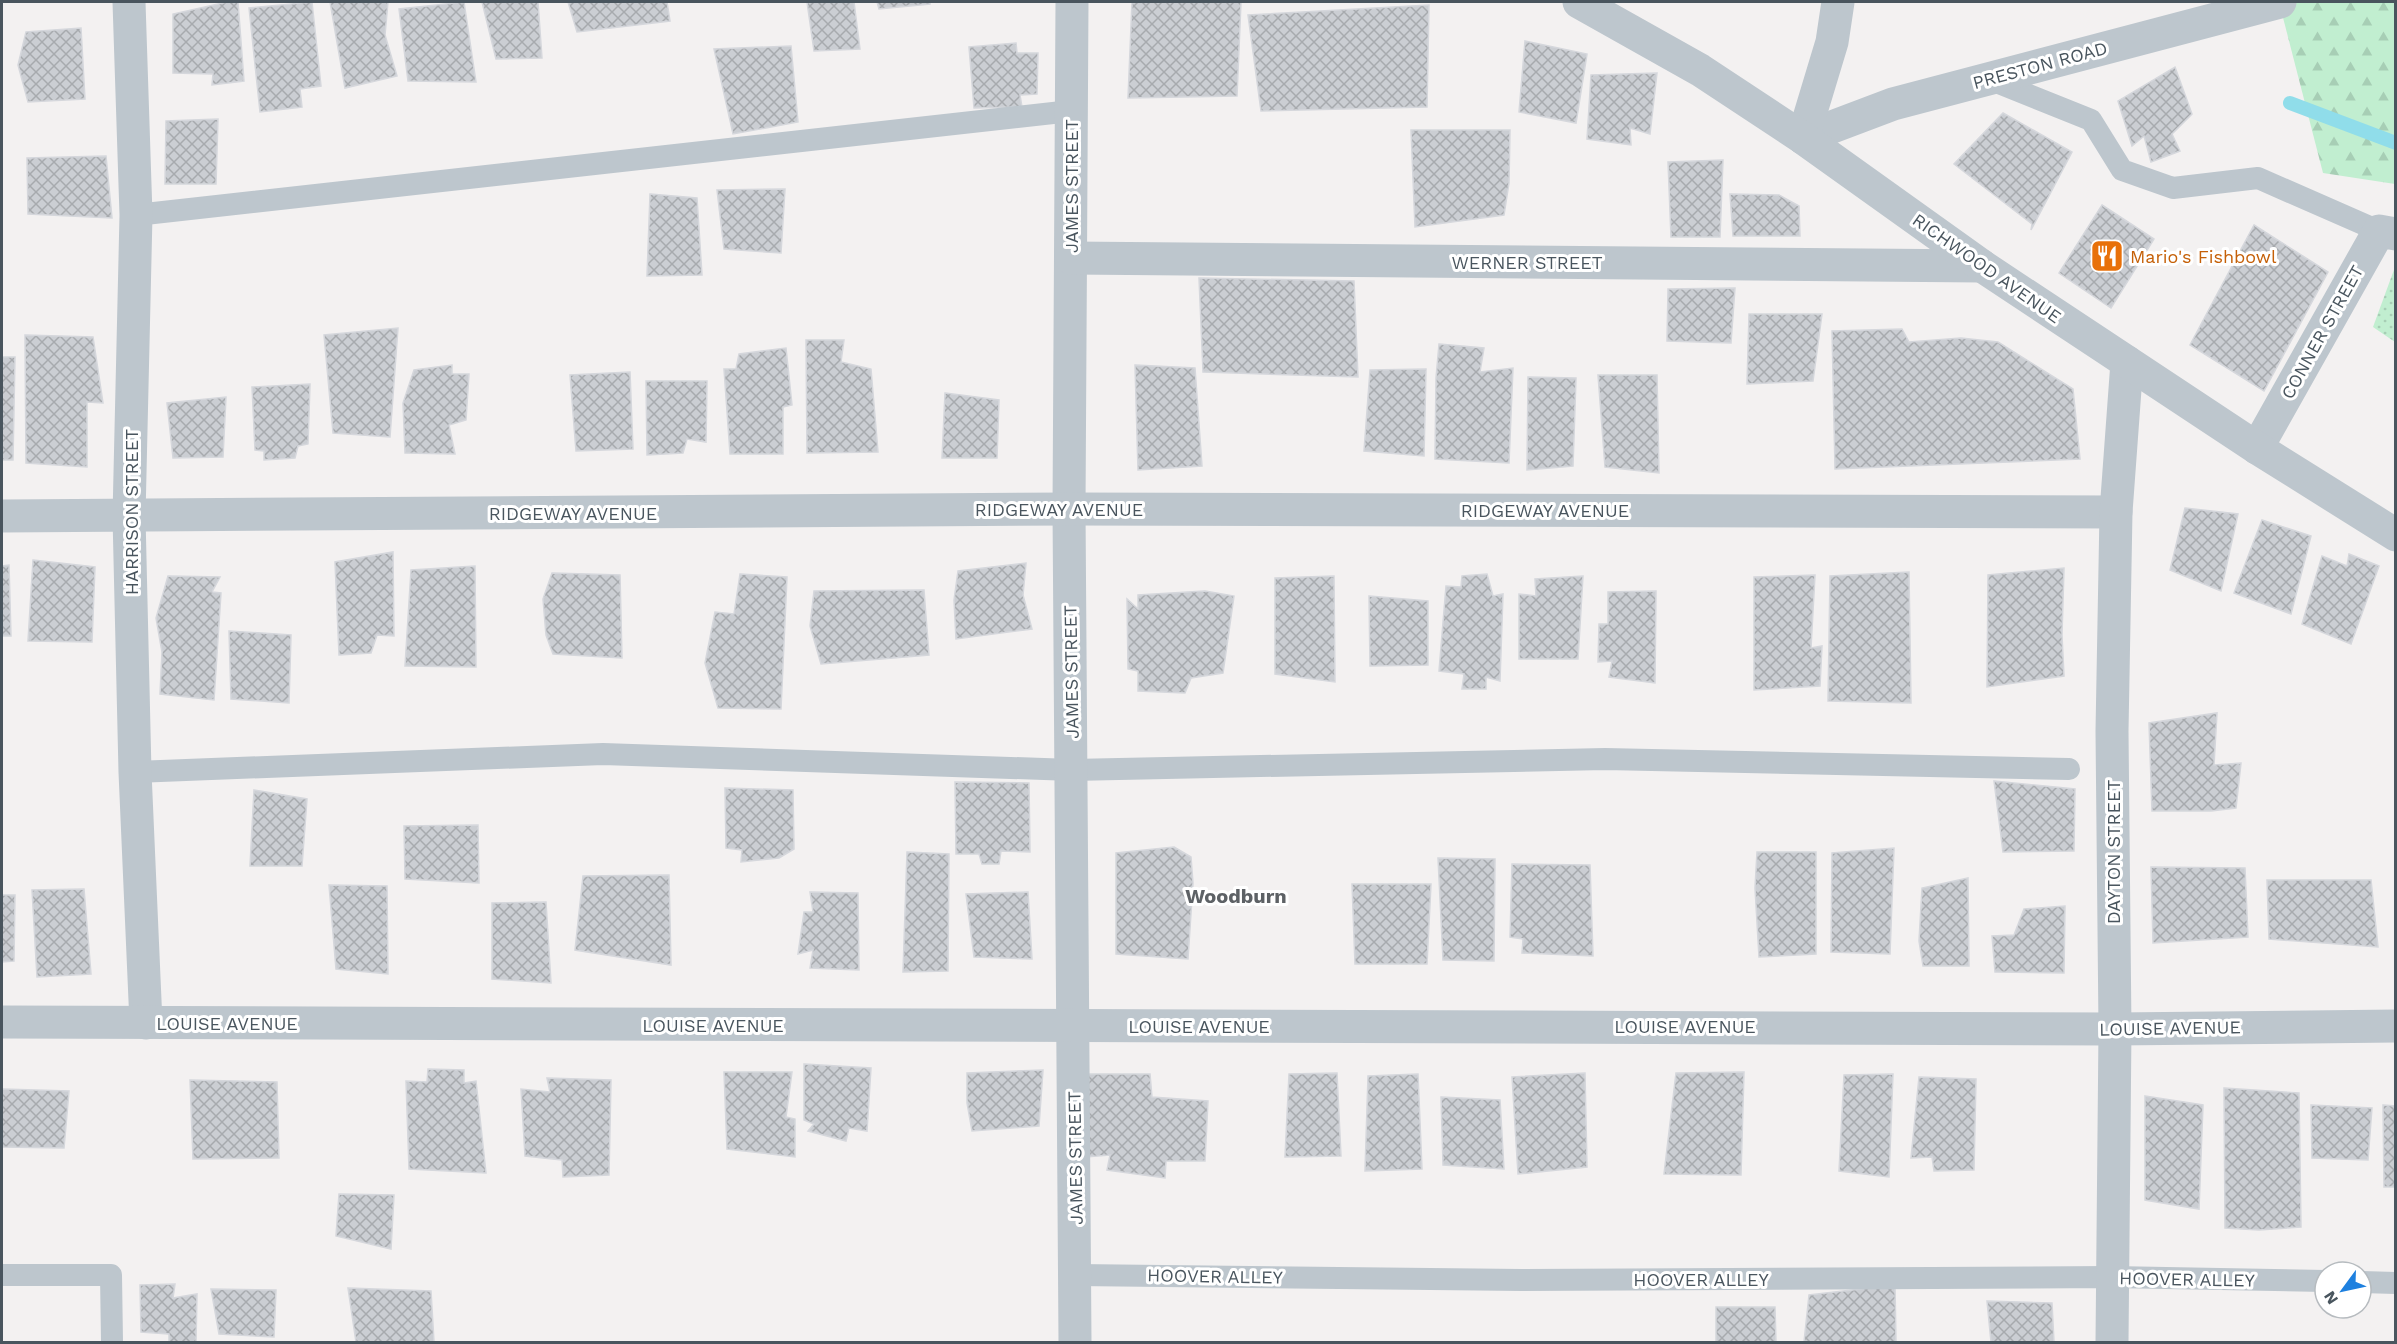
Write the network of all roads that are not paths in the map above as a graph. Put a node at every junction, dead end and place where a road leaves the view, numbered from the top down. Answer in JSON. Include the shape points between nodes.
{"nodes":[{"id":1,"x":129,"y":2,"type":"edge"},
{"id":2,"x":1072,"y":2,"type":"edge"},
{"id":3,"x":1579,"y":2,"type":"edge"},
{"id":4,"x":1838,"y":2,"type":"edge"},
{"id":5,"x":2280,"y":2,"type":"edge"},
{"id":6,"x":1989,"y":79,"type":"junction"},
{"id":7,"x":1071,"y":111,"type":"junction"},
{"id":8,"x":1803,"y":138,"type":"junction"},
{"id":9,"x":136,"y":215,"type":"junction"},
{"id":10,"x":2387,"y":232,"type":"edge"},
{"id":11,"x":1071,"y":258,"type":"junction"},
{"id":12,"x":1982,"y":266,"type":"junction"},
{"id":13,"x":2127,"y":362,"type":"junction"},
{"id":14,"x":2257,"y":448,"type":"junction"},
{"id":15,"x":1069,"y":509,"type":"junction"},
{"id":16,"x":2116,"y":512,"type":"junction"},
{"id":17,"x":2,"y":516,"type":"edge"},
{"id":18,"x":129,"y":516,"type":"junction"},
{"id":19,"x":2396,"y":535,"type":"edge"},
{"id":20,"x":2069,"y":769,"type":"dead end"},
{"id":21,"x":1072,"y":770,"type":"junction"},
{"id":22,"x":135,"y":772,"type":"junction"},
{"id":23,"x":2,"y":1022,"type":"edge"},
{"id":24,"x":146,"y":1023,"type":"junction"},
{"id":25,"x":1074,"y":1026,"type":"junction"},
{"id":26,"x":2396,"y":1026,"type":"edge"},
{"id":27,"x":2115,"y":1029,"type":"junction"},
{"id":28,"x":2,"y":1275,"type":"edge"},
{"id":29,"x":1076,"y":1275,"type":"junction"},
{"id":30,"x":2112,"y":1277,"type":"junction"},
{"id":31,"x":2313,"y":1281,"type":"edge"},
{"id":32,"x":2373,"y":1282,"type":"edge"},
{"id":33,"x":2396,"y":1283,"type":"edge"},
{"id":34,"x":112,"y":1342,"type":"edge"},
{"id":35,"x":1075,"y":1342,"type":"edge"},
{"id":36,"x":2112,"y":1342,"type":"edge"}],
"edges":[{"from":1,"to":9,"type":"street","name":"HARRISON STREET"},
{"from":2,"to":7,"type":"street","name":"JAMES STREET"},
{"from":3,"to":8,"type":"street","name":"RICHWOOD AVENUE","via":[[1700,70]]},
{"from":4,"to":8,"type":"street","via":[[1832,42]]},
{"from":5,"to":6,"type":"street","name":"PRESTON ROAD"},
{"from":6,"to":8,"type":"street","name":"PRESTON ROAD","via":[[1893,104]]},
{"from":6,"to":10,"type":"lane","via":[[2091,120],[2122,170],[2173,188],[2258,178]]},
{"from":7,"to":9,"type":"lane"},
{"from":7,"to":11,"type":"street","name":"JAMES STREET"},
{"from":8,"to":12,"type":"street","name":"RICHWOOD AVENUE"},
{"from":9,"to":18,"type":"street","name":"HARRISON STREET"},
{"from":10,"to":14,"type":"street","name":"CONNER STREET"},
{"from":11,"to":12,"type":"street","name":"WERNER STREET"},
{"from":11,"to":15,"type":"street","name":"JAMES STREET"},
{"from":12,"to":13,"type":"street","name":"RICHWOOD AVENUE"},
{"from":13,"to":14,"type":"street","name":"RICHWOOD AVENUE"},
{"from":13,"to":16,"type":"street","name":"DAYTON STREET"},
{"from":14,"to":19,"type":"street","name":"RICHWOOD AVENUE"},
{"from":15,"to":16,"type":"street","name":"RIDGEWAY AVENUE"},
{"from":15,"to":18,"type":"street","name":"RIDGEWAY AVENUE"},
{"from":15,"to":21,"type":"street","name":"JAMES STREET"},
{"from":16,"to":27,"type":"street","name":"DAYTON STREET","via":[[2112,731]]},
{"from":17,"to":18,"type":"street","name":"RIDGEWAY AVENUE"},
{"from":18,"to":22,"type":"street","name":"HARRISON STREET"},
{"from":20,"to":21,"type":"lane","via":[[1605,759]]},
{"from":21,"to":22,"type":"lane","via":[[603,754]]},
{"from":21,"to":25,"type":"street","name":"JAMES STREET"},
{"from":22,"to":24,"type":"street","name":"HARRISON STREET"},
{"from":23,"to":24,"type":"street","name":"LOUISE AVENUE"},
{"from":24,"to":25,"type":"street","name":"LOUISE AVENUE"},
{"from":25,"to":27,"type":"street","name":"LOUISE AVENUE"},
{"from":25,"to":29,"type":"street","name":"JAMES STREET"},
{"from":26,"to":27,"type":"street","name":"LOUISE AVENUE"},
{"from":27,"to":30,"type":"street","name":"DAYTON STREET"},
{"from":28,"to":34,"type":"lane","via":[[111,1275]]},
{"from":29,"to":30,"type":"lane","name":"HOOVER ALLEY","via":[[1522,1280]]},
{"from":29,"to":35,"type":"street","name":"JAMES STREET"},
{"from":30,"to":31,"type":"lane","name":"HOOVER ALLEY"},
{"from":30,"to":36,"type":"street","name":"DAYTON STREET"},
{"from":32,"to":33,"type":"lane"}]}
